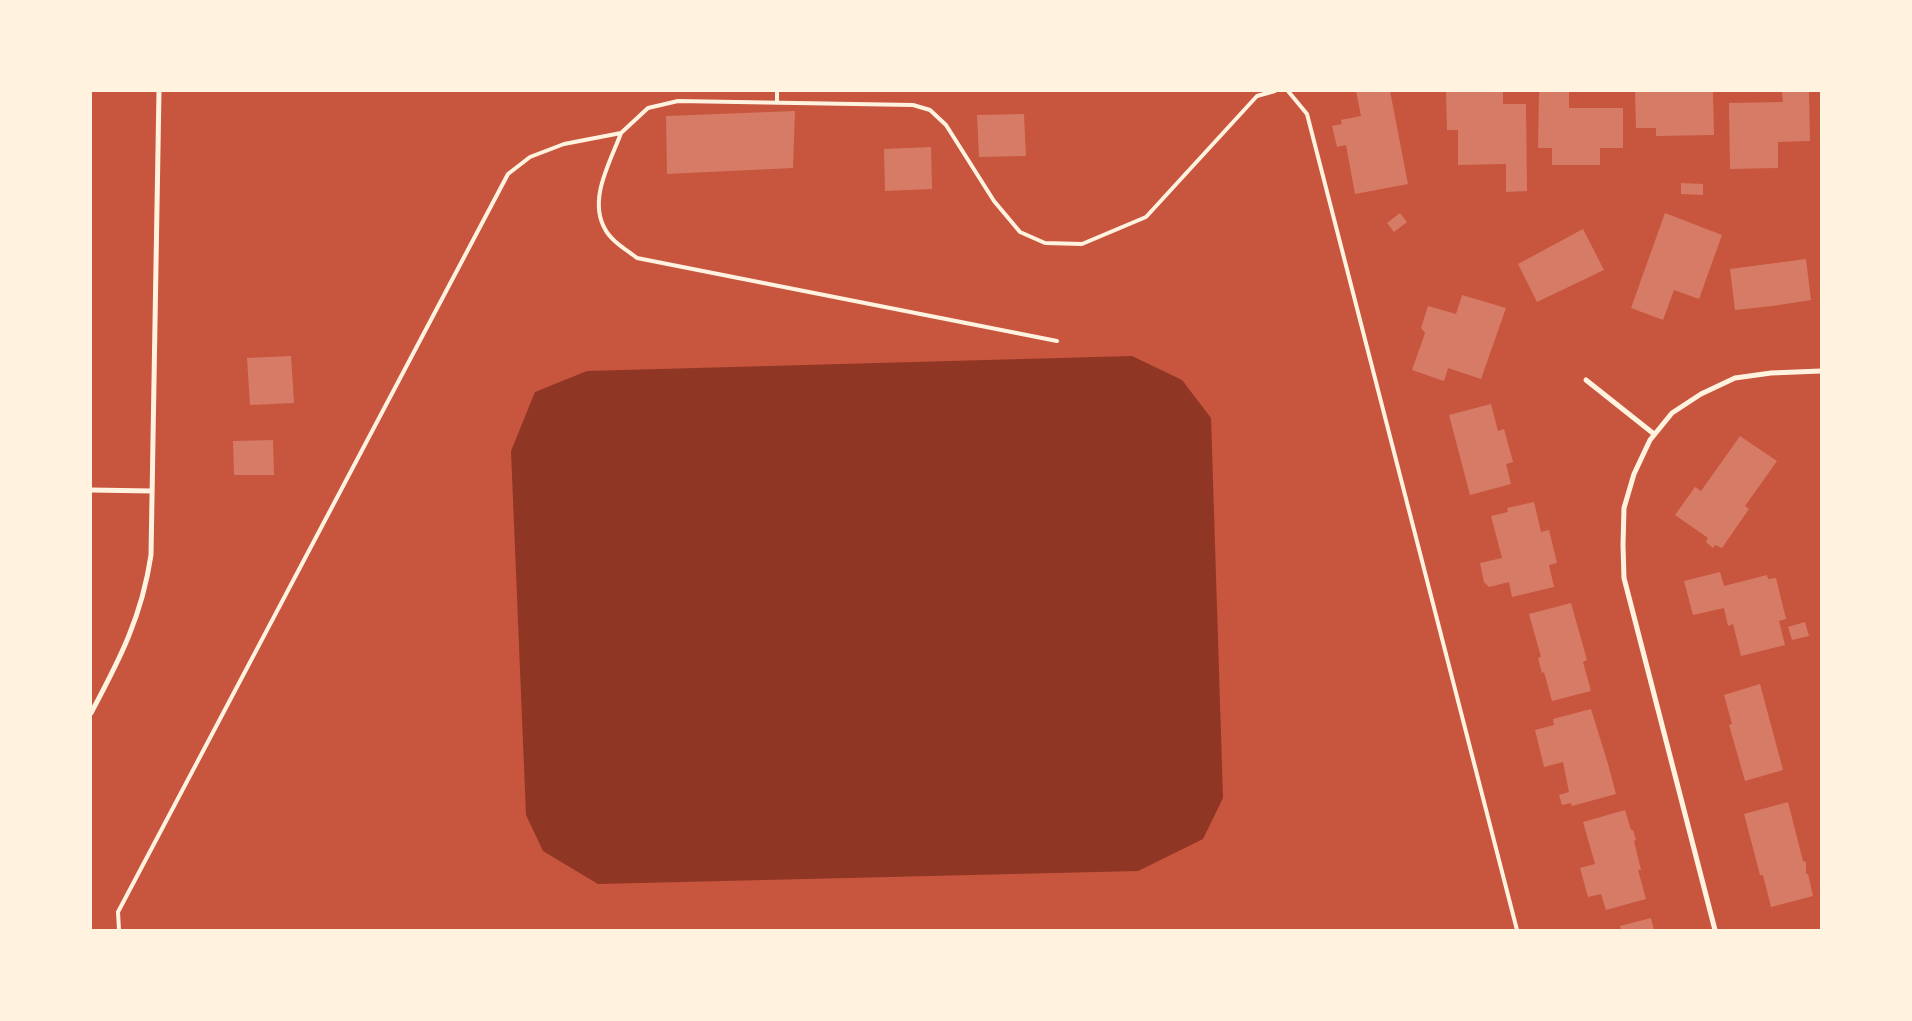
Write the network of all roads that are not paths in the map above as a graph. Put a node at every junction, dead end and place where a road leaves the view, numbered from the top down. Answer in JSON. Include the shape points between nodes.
{"nodes":[{"id":1,"x":160,"y":91,"type":"edge"},
{"id":2,"x":777,"y":91,"type":"edge"},
{"id":3,"x":1275,"y":91,"type":"edge"},
{"id":4,"x":1288,"y":91,"type":"edge"},
{"id":5,"x":777,"y":103,"type":"junction"},
{"id":6,"x":621,"y":134,"type":"junction"},
{"id":7,"x":1057,"y":341,"type":"dead end"},
{"id":8,"x":1821,"y":371,"type":"edge"},
{"id":9,"x":1586,"y":380,"type":"dead end"},
{"id":10,"x":1654,"y":434,"type":"junction"},
{"id":11,"x":91,"y":490,"type":"edge"},
{"id":12,"x":152,"y":491,"type":"junction"},
{"id":13,"x":91,"y":713,"type":"edge"},
{"id":14,"x":119,"y":930,"type":"edge"},
{"id":15,"x":1517,"y":930,"type":"edge"},
{"id":16,"x":1715,"y":930,"type":"edge"}],
"edges":[{"from":1,"to":12,"type":"street"},
{"from":2,"to":5,"type":"lane"},
{"from":3,"to":5,"type":"lane","via":[[1257,96],[1146,217],[1082,244],[1045,243],[1020,232],[994,201],[946,125],[930,110],[913,105]]},
{"from":4,"to":15,"type":"lane","via":[[1307,114]]},
{"from":5,"to":6,"type":"lane","via":[[678,101],[648,108]]},
{"from":6,"to":7,"type":"lane","via":[[598,205],[605,230],[637,258]]},
{"from":6,"to":14,"type":"lane","via":[[564,144],[530,157],[508,174],[118,912]]},
{"from":8,"to":10,"type":"street","via":[[1735,378],[1701,394],[1672,413]]},
{"from":9,"to":10,"type":"street"},
{"from":10,"to":16,"type":"street","via":[[1634,474],[1624,508],[1624,578]]},
{"from":11,"to":12,"type":"street"},
{"from":12,"to":13,"type":"street","via":[[151,555],[139,613]]}]}
